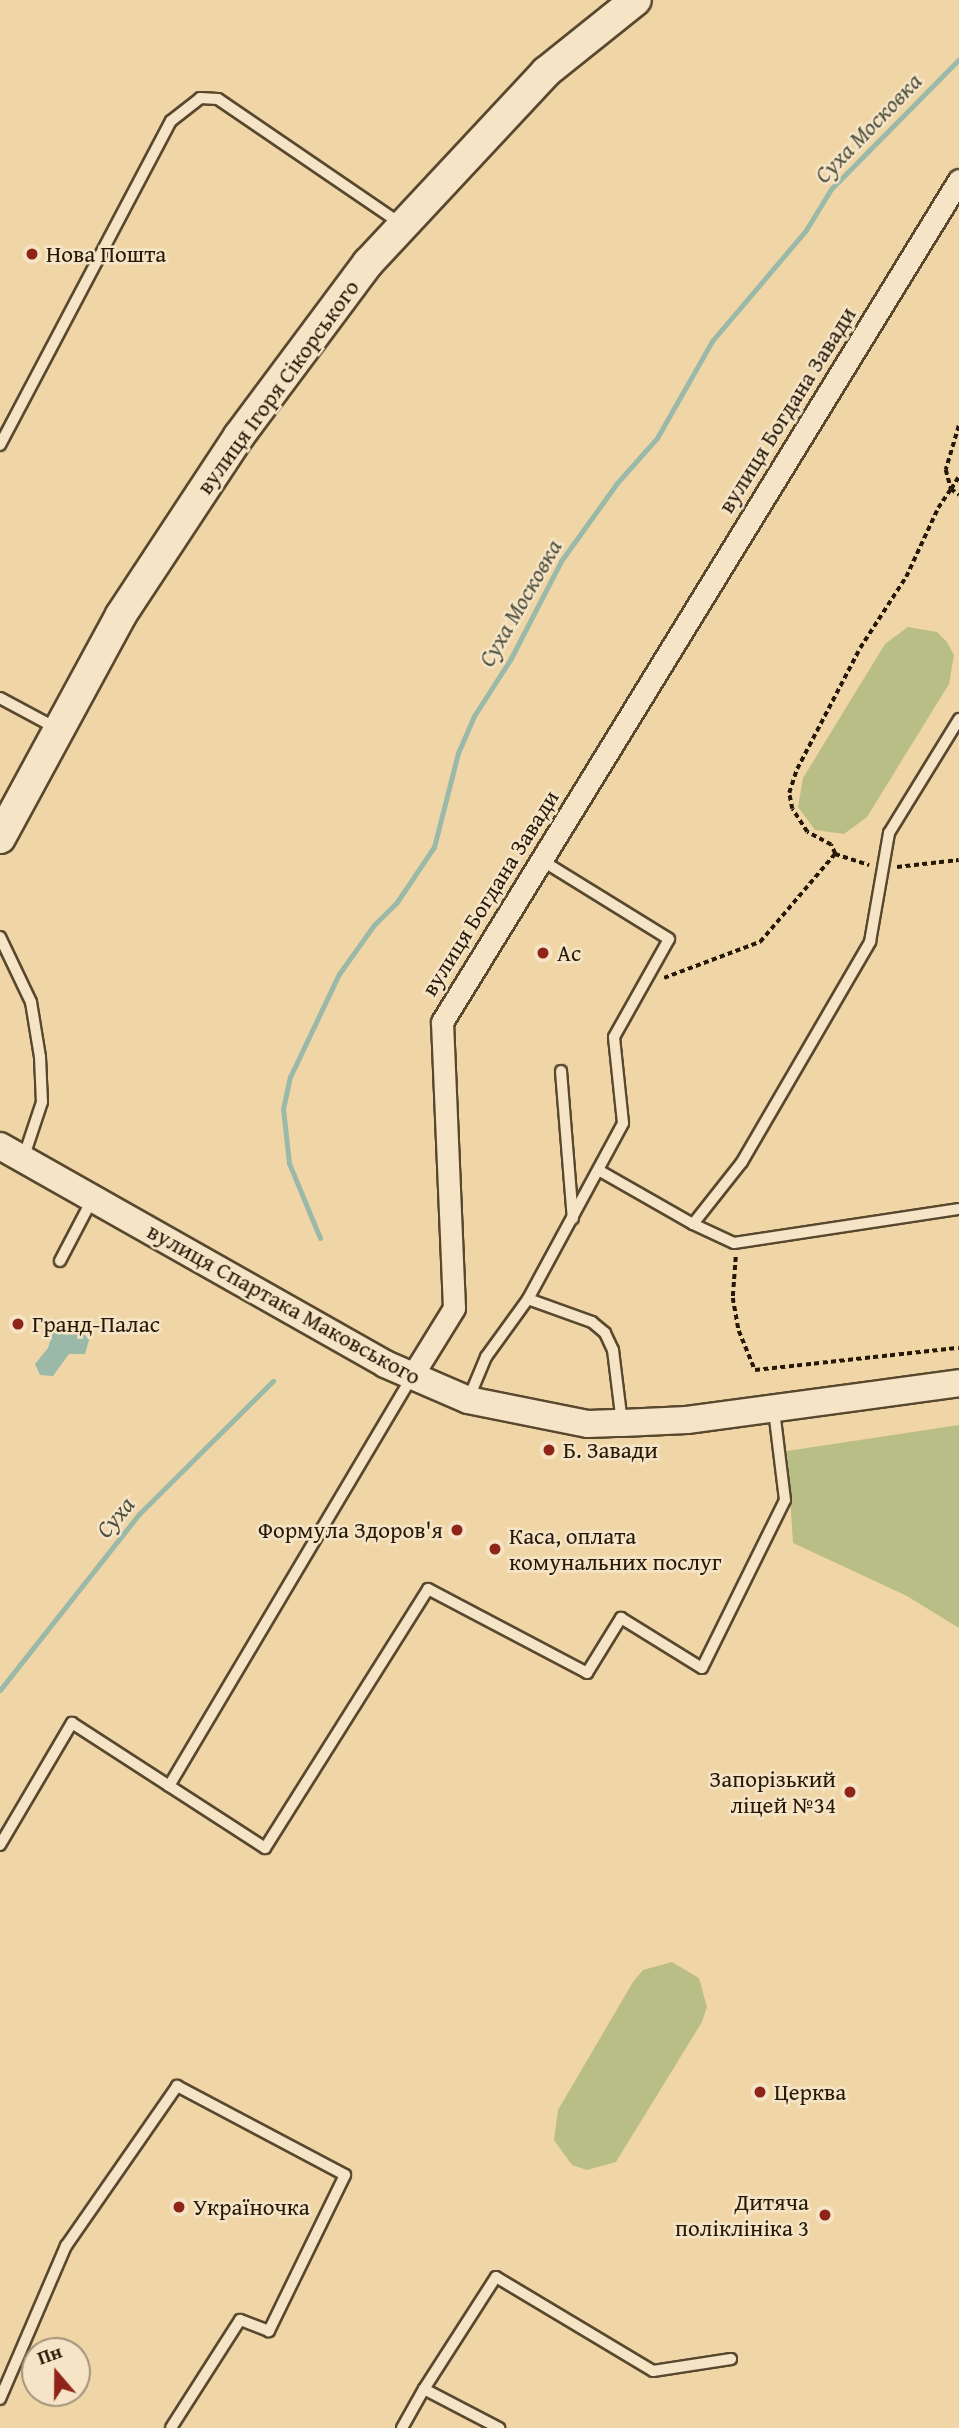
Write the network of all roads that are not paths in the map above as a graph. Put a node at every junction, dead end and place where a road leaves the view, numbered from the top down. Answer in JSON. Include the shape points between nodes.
{"nodes":[{"id":1,"x":636,"y":0,"type":"edge"},
{"id":2,"x":959,"y":180,"type":"edge"},
{"id":3,"x":403,"y":225,"type":"junction"},
{"id":4,"x":0,"y":446,"type":"edge"},
{"id":5,"x":0,"y":698,"type":"edge"},
{"id":6,"x":959,"y":719,"type":"edge"},
{"id":7,"x":59,"y":729,"type":"junction"},
{"id":8,"x":0,"y":838,"type":"edge"},
{"id":9,"x":541,"y":860,"type":"junction"},
{"id":10,"x":0,"y":937,"type":"edge"},
{"id":11,"x":561,"y":1071,"type":"dead end"},
{"id":12,"x":0,"y":1146,"type":"edge"},
{"id":13,"x":23,"y":1159,"type":"junction"},
{"id":14,"x":600,"y":1171,"type":"junction"},
{"id":15,"x":93,"y":1198,"type":"junction"},
{"id":16,"x":959,"y":1209,"type":"edge"},
{"id":17,"x":573,"y":1219,"type":"junction"},
{"id":18,"x":692,"y":1224,"type":"junction"},
{"id":19,"x":60,"y":1261,"type":"dead end"},
{"id":20,"x":528,"y":1298,"type":"junction"},
{"id":21,"x":412,"y":1376,"type":"junction"},
{"id":22,"x":959,"y":1383,"type":"edge"},
{"id":23,"x":468,"y":1400,"type":"junction"},
{"id":24,"x":774,"y":1408,"type":"junction"},
{"id":25,"x":622,"y":1423,"type":"junction"},
{"id":26,"x":169,"y":1786,"type":"junction"},
{"id":27,"x":0,"y":1845,"type":"edge"},
{"id":28,"x":731,"y":2359,"type":"dead end"},
{"id":29,"x":424,"y":2389,"type":"junction"},
{"id":30,"x":0,"y":2399,"type":"edge"},
{"id":31,"x":171,"y":2428,"type":"edge"},
{"id":32,"x":402,"y":2428,"type":"edge"},
{"id":33,"x":499,"y":2428,"type":"edge"}],
"edges":[{"from":1,"to":3,"type":"main road","name":"вулиця Ігоря Сікорського","via":[[546,72]]},
{"from":2,"to":9,"type":"street","name":"вулиця Богдана Завади"},
{"from":3,"to":4,"type":"lane","via":[[218,99],[200,98],[171,121]]},
{"from":3,"to":7,"type":"main road","name":"вулиця Ігоря Сікорського","via":[[368,263],[239,436],[121,615]]},
{"from":5,"to":7,"type":"lane"},
{"from":6,"to":18,"type":"lane","via":[[889,833],[870,942],[742,1162]]},
{"from":7,"to":8,"type":"main road","name":"вулиця Ігоря Сікорського"},
{"from":9,"to":14,"type":"lane","via":[[669,939],[614,1037],[624,1122]]},
{"from":9,"to":21,"type":"street","name":"вулиця Богдана Завади","via":[[442,1022],[454,1308]]},
{"from":10,"to":13,"type":"lane","via":[[31,1002],[40,1057],[42,1102]]},
{"from":11,"to":17,"type":"lane"},
{"from":12,"to":13,"type":"street","name":"вулиця Спартака Маковського"},
{"from":13,"to":15,"type":"street","name":"вулиця Спартака Маковського"},
{"from":14,"to":17,"type":"lane"},
{"from":14,"to":18,"type":"lane"},
{"from":15,"to":19,"type":"lane"},
{"from":15,"to":21,"type":"street","name":"вулиця Спартака Маковського"},
{"from":16,"to":18,"type":"lane","via":[[740,1243]]},
{"from":17,"to":20,"type":"lane"},
{"from":20,"to":23,"type":"lane","via":[[486,1357]]},
{"from":20,"to":25,"type":"lane","via":[[592,1322],[605,1333],[614,1350]]},
{"from":21,"to":23,"type":"street","name":"вулиця Спартака Маковського"},
{"from":21,"to":26,"type":"lane","name":"вулиця Богдана Завади"},
{"from":22,"to":24,"type":"street","name":"вулиця Спартака Маковського"},
{"from":23,"to":25,"type":"street","name":"вулиця Спартака Маковського","via":[[588,1424]]},
{"from":24,"to":25,"type":"street","name":"вулиця Спартака Маковського"},
{"from":24,"to":26,"type":"lane","via":[[785,1500],[702,1668],[621,1618],[587,1673],[428,1589],[265,1848]]},
{"from":26,"to":27,"type":"lane","via":[[72,1723]]},
{"from":28,"to":29,"type":"lane","via":[[653,2371],[496,2277]]},
{"from":29,"to":32,"type":"lane"},
{"from":29,"to":33,"type":"lane"},
{"from":30,"to":31,"type":"lane","via":[[66,2246],[177,2086],[345,2175],[269,2331],[240,2320]]}]}
